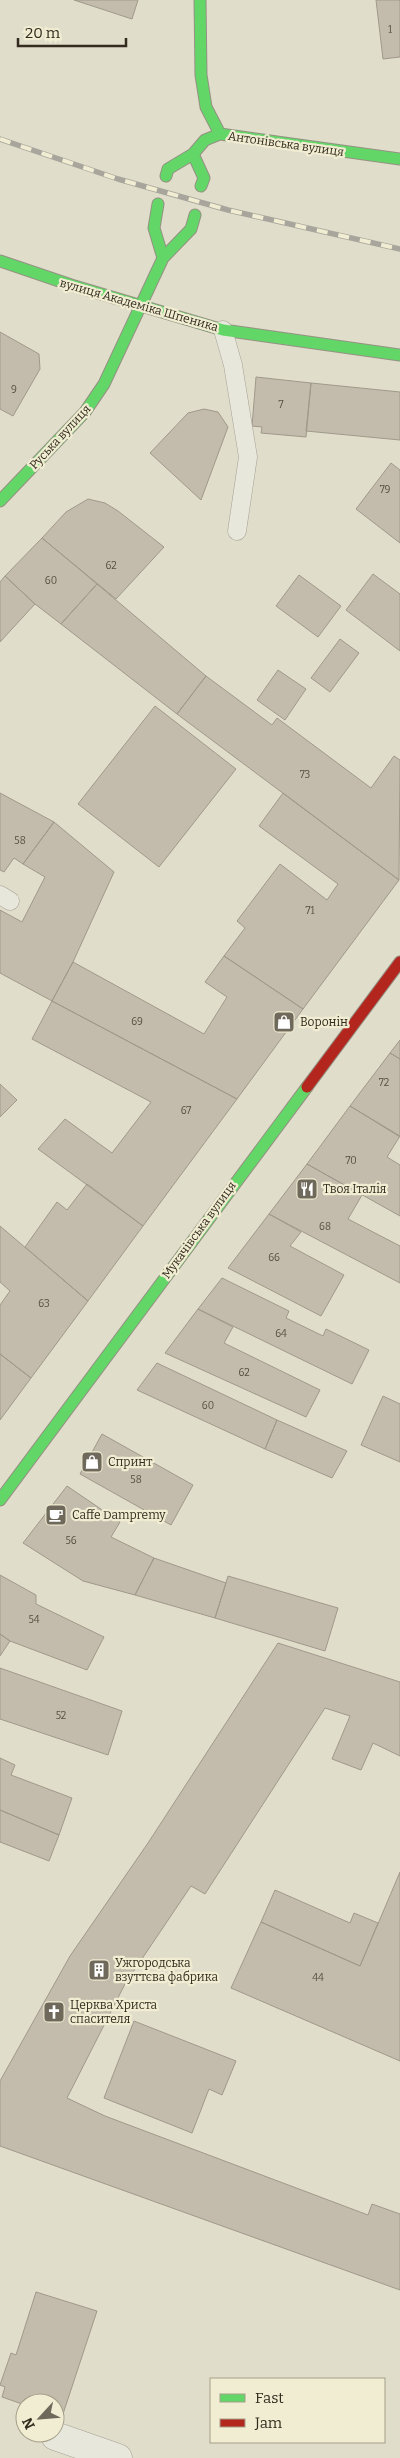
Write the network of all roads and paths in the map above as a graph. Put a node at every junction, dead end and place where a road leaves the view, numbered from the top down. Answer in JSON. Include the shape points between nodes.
{"nodes":[{"id":1,"x":200,"y":0,"type":"edge"},
{"id":2,"x":220,"y":134,"type":"junction"},
{"id":3,"x":193,"y":154,"type":"junction"},
{"id":4,"x":400,"y":159,"type":"edge"},
{"id":5,"x":166,"y":176,"type":"dead end"},
{"id":6,"x":201,"y":186,"type":"dead end"},
{"id":7,"x":158,"y":204,"type":"dead end"},
{"id":8,"x":195,"y":215,"type":"dead end"},
{"id":9,"x":164,"y":258,"type":"junction"},
{"id":10,"x":0,"y":261,"type":"edge"},
{"id":11,"x":141,"y":306,"type":"junction"},
{"id":12,"x":223,"y":330,"type":"junction"},
{"id":13,"x":400,"y":355,"type":"edge"},
{"id":14,"x":0,"y":501,"type":"edge"},
{"id":15,"x":237,"y":531,"type":"dead end"},
{"id":16,"x":400,"y":962,"type":"edge"},
{"id":17,"x":0,"y":1500,"type":"edge"},
{"id":18,"x":65,"y":2439,"type":"edge"},
{"id":19,"x":118,"y":2458,"type":"edge"}],
"edges":[{"from":1,"to":2,"type":"main road","name":"Антонівська вулиця","via":[[201,75],[206,107]]},
{"from":2,"to":3,"type":"main road","via":[[205,140]]},
{"from":2,"to":4,"type":"main road","name":"Антонівська вулиця"},
{"from":3,"to":5,"type":"main road","via":[[168,169]]},
{"from":3,"to":6,"type":"main road","via":[[204,178]]},
{"from":7,"to":9,"type":"main road","via":[[154,228]]},
{"from":8,"to":9,"type":"main road","name":"Руська вулиця","via":[[191,229]]},
{"from":9,"to":11,"type":"main road","name":"Руська вулиця"},
{"from":10,"to":11,"type":"main road","name":"вулиця Академіка Шпеника"},
{"from":11,"to":12,"type":"main road","name":"вулиця Академіка Шпеника"},
{"from":11,"to":14,"type":"main road","name":"Руська вулиця","via":[[104,384],[85,412]]},
{"from":12,"to":13,"type":"main road","name":"вулиця Академіка Шпеника"},
{"from":12,"to":15,"type":"lane","via":[[248,457]]},
{"from":16,"to":17,"type":"main road","name":"Мукачівська вулиця"},
{"from":18,"to":19,"type":"street"}]}
